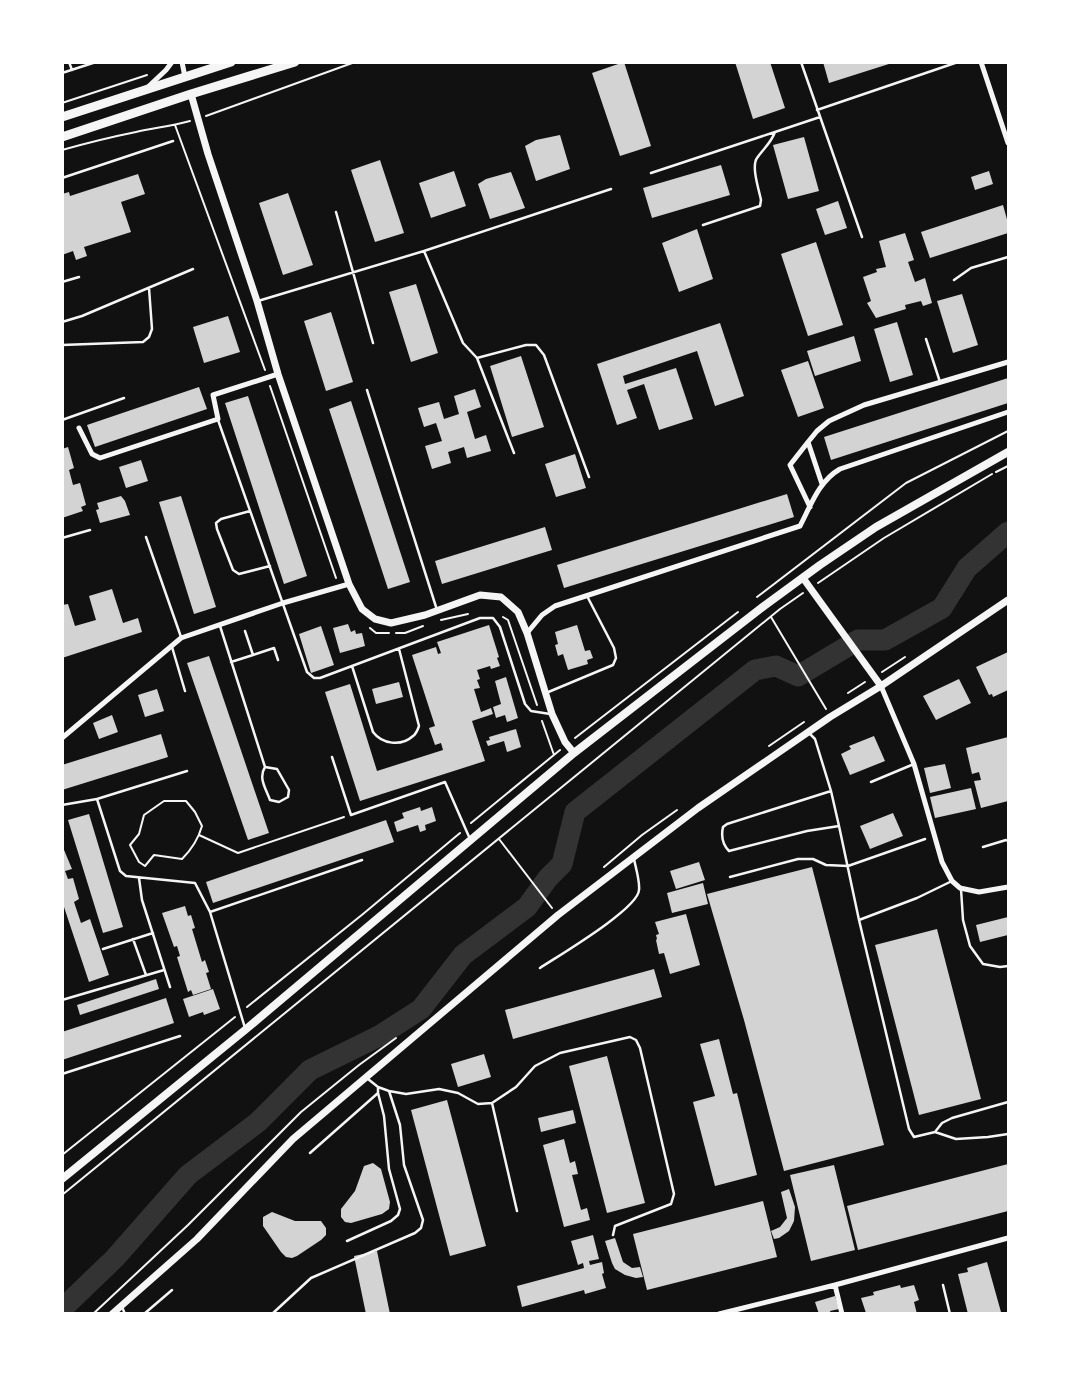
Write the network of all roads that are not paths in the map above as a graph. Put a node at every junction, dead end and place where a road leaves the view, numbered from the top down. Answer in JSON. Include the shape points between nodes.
{"nodes":[{"id":1,"x":69,"y":62,"type":"edge"},
{"id":2,"x":96,"y":62,"type":"edge"},
{"id":3,"x":172,"y":62,"type":"edge"},
{"id":4,"x":182,"y":62,"type":"edge"},
{"id":5,"x":231,"y":62,"type":"edge"},
{"id":6,"x":295,"y":62,"type":"edge"},
{"id":7,"x":801,"y":62,"type":"edge"},
{"id":8,"x":958,"y":62,"type":"edge"},
{"id":9,"x":981,"y":62,"type":"edge"},
{"id":10,"x":72,"y":70,"type":"junction"},
{"id":11,"x":62,"y":73,"type":"edge"},
{"id":12,"x":185,"y":77,"type":"junction"},
{"id":13,"x":144,"y":91,"type":"junction"},
{"id":14,"x":191,"y":94,"type":"junction"},
{"id":15,"x":817,"y":110,"type":"junction"},
{"id":16,"x":62,"y":117,"type":"edge"},
{"id":17,"x":820,"y":117,"type":"junction"},
{"id":18,"x":775,"y":132,"type":"junction"},
{"id":19,"x":62,"y":137,"type":"edge"},
{"id":20,"x":173,"y":141,"type":"dead end"},
{"id":21,"x":1008,"y":143,"type":"edge"},
{"id":22,"x":651,"y":173,"type":"dead end"},
{"id":23,"x":62,"y":178,"type":"edge"},
{"id":24,"x":611,"y":189,"type":"dead end"},
{"id":25,"x":336,"y":212,"type":"dead end"},
{"id":26,"x":703,"y":226,"type":"dead end"},
{"id":27,"x":862,"y":237,"type":"dead end"},
{"id":28,"x":424,"y":250,"type":"junction"},
{"id":29,"x":1008,"y":258,"type":"edge"},
{"id":30,"x":193,"y":269,"type":"dead end"},
{"id":31,"x":353,"y":271,"type":"junction"},
{"id":32,"x":79,"y":277,"type":"dead end"},
{"id":33,"x":954,"y":280,"type":"dead end"},
{"id":34,"x":62,"y":282,"type":"edge"},
{"id":35,"x":149,"y":288,"type":"junction"},
{"id":36,"x":257,"y":301,"type":"junction"},
{"id":37,"x":62,"y":322,"type":"edge"},
{"id":38,"x":926,"y":339,"type":"dead end"},
{"id":39,"x":373,"y":343,"type":"dead end"},
{"id":40,"x":62,"y":345,"type":"edge"},
{"id":41,"x":477,"y":358,"type":"junction"},
{"id":42,"x":1008,"y":362,"type":"edge"},
{"id":43,"x":278,"y":374,"type":"junction"},
{"id":44,"x":940,"y":383,"type":"junction"},
{"id":45,"x":367,"y":390,"type":"dead end"},
{"id":46,"x":124,"y":398,"type":"dead end"},
{"id":47,"x":1008,"y":412,"type":"edge"},
{"id":48,"x":218,"y":419,"type":"junction"},
{"id":49,"x":62,"y":420,"type":"edge"},
{"id":50,"x":78,"y":428,"type":"dead end"},
{"id":51,"x":808,"y":442,"type":"junction"},
{"id":52,"x":1008,"y":452,"type":"edge"},
{"id":53,"x":514,"y":453,"type":"dead end"},
{"id":54,"x":589,"y":477,"type":"dead end"},
{"id":55,"x":822,"y":484,"type":"junction"},
{"id":56,"x":810,"y":507,"type":"junction"},
{"id":57,"x":251,"y":511,"type":"junction"},
{"id":58,"x":90,"y":530,"type":"dead end"},
{"id":59,"x":146,"y":537,"type":"dead end"},
{"id":60,"x":62,"y":538,"type":"edge"},
{"id":61,"x":270,"y":566,"type":"junction"},
{"id":62,"x":803,"y":578,"type":"junction"},
{"id":63,"x":349,"y":584,"type":"junction"},
{"id":64,"x":587,"y":596,"type":"junction"},
{"id":65,"x":1008,"y":600,"type":"edge"},
{"id":66,"x":283,"y":603,"type":"junction"},
{"id":67,"x":437,"y":610,"type":"junction"},
{"id":68,"x":220,"y":625,"type":"junction"},
{"id":69,"x":245,"y":631,"type":"dead end"},
{"id":70,"x":527,"y":633,"type":"junction"},
{"id":71,"x":181,"y":638,"type":"junction"},
{"id":72,"x":172,"y":646,"type":"junction"},
{"id":73,"x":398,"y":648,"type":"junction"},
{"id":74,"x":253,"y":655,"type":"junction"},
{"id":75,"x":278,"y":660,"type":"dead end"},
{"id":76,"x":231,"y":662,"type":"junction"},
{"id":77,"x":352,"y":666,"type":"junction"},
{"id":78,"x":881,"y":686,"type":"junction"},
{"id":79,"x":186,"y":691,"type":"dead end"},
{"id":80,"x":545,"y":693,"type":"junction"},
{"id":81,"x":552,"y":714,"type":"junction"},
{"id":82,"x":809,"y":733,"type":"junction"},
{"id":83,"x":62,"y":738,"type":"edge"},
{"id":84,"x":574,"y":753,"type":"junction"},
{"id":85,"x":332,"y":756,"type":"dead end"},
{"id":86,"x":914,"y":764,"type":"junction"},
{"id":87,"x":265,"y":767,"type":"junction"},
{"id":88,"x":187,"y":770,"type":"dead end"},
{"id":89,"x":871,"y":782,"type":"dead end"},
{"id":90,"x":831,"y":791,"type":"junction"},
{"id":91,"x":97,"y":799,"type":"junction"},
{"id":92,"x":62,"y":805,"type":"edge"},
{"id":93,"x":839,"y":826,"type":"junction"},
{"id":94,"x":926,"y":839,"type":"dead end"},
{"id":95,"x":471,"y":841,"type":"junction"},
{"id":96,"x":1008,"y":841,"type":"edge"},
{"id":97,"x":983,"y":847,"type":"dead end"},
{"id":98,"x":634,"y":855,"type":"junction"},
{"id":99,"x":362,"y":860,"type":"dead end"},
{"id":100,"x":848,"y":866,"type":"junction"},
{"id":101,"x":139,"y":878,"type":"junction"},
{"id":102,"x":730,"y":878,"type":"dead end"},
{"id":103,"x":952,"y":881,"type":"junction"},
{"id":104,"x":1008,"y":887,"type":"edge"},
{"id":105,"x":960,"y":888,"type":"junction"},
{"id":106,"x":210,"y":912,"type":"junction"},
{"id":107,"x":859,"y":920,"type":"junction"},
{"id":108,"x":153,"y":933,"type":"junction"},
{"id":109,"x":133,"y":939,"type":"junction"},
{"id":110,"x":103,"y":949,"type":"dead end"},
{"id":111,"x":1008,"y":966,"type":"edge"},
{"id":112,"x":540,"y":968,"type":"dead end"},
{"id":113,"x":164,"y":970,"type":"junction"},
{"id":114,"x":146,"y":975,"type":"junction"},
{"id":115,"x":170,"y":987,"type":"dead end"},
{"id":116,"x":62,"y":1000,"type":"edge"},
{"id":117,"x":245,"y":1030,"type":"junction"},
{"id":118,"x":180,"y":1036,"type":"dead end"},
{"id":119,"x":62,"y":1074,"type":"edge"},
{"id":120,"x":366,"y":1078,"type":"junction"},
{"id":121,"x":378,"y":1086,"type":"junction"},
{"id":122,"x":390,"y":1091,"type":"junction"},
{"id":123,"x":378,"y":1093,"type":"junction"},
{"id":124,"x":1008,"y":1102,"type":"edge"},
{"id":125,"x":492,"y":1103,"type":"junction"},
{"id":126,"x":935,"y":1132,"type":"junction"},
{"id":127,"x":1008,"y":1134,"type":"edge"},
{"id":128,"x":310,"y":1153,"type":"dead end"},
{"id":129,"x":62,"y":1179,"type":"edge"},
{"id":130,"x":517,"y":1211,"type":"dead end"},
{"id":131,"x":612,"y":1236,"type":"dead end"},
{"id":132,"x":1008,"y":1238,"type":"edge"},
{"id":133,"x":347,"y":1241,"type":"dead end"},
{"id":134,"x":835,"y":1285,"type":"junction"},
{"id":135,"x":943,"y":1285,"type":"dead end"},
{"id":136,"x":172,"y":1290,"type":"dead end"},
{"id":137,"x":121,"y":1306,"type":"junction"},
{"id":138,"x":112,"y":1314,"type":"edge"},
{"id":139,"x":125,"y":1314,"type":"edge"},
{"id":140,"x":144,"y":1314,"type":"edge"},
{"id":141,"x":272,"y":1314,"type":"edge"},
{"id":142,"x":719,"y":1314,"type":"edge"},
{"id":143,"x":842,"y":1314,"type":"edge"},
{"id":144,"x":950,"y":1314,"type":"edge"}],
"edges":[{"from":1,"to":10,"type":"lane"},
{"from":2,"to":10,"type":"lane"},
{"from":3,"to":13,"type":"street"},
{"from":4,"to":12,"type":"street"},
{"from":5,"to":12,"type":"highway"},
{"from":6,"to":14,"type":"highway"},
{"from":7,"to":15,"type":"lane"},
{"from":8,"to":15,"type":"lane"},
{"from":9,"to":21,"type":"street"},
{"from":10,"to":11,"type":"lane"},
{"from":12,"to":13,"type":"highway"},
{"from":12,"to":14,"type":"highway"},
{"from":13,"to":16,"type":"highway"},
{"from":14,"to":19,"type":"highway"},
{"from":14,"to":36,"type":"street"},
{"from":15,"to":17,"type":"lane"},
{"from":17,"to":18,"type":"lane"},
{"from":17,"to":27,"type":"lane"},
{"from":18,"to":22,"type":"lane"},
{"from":18,"to":26,"type":"lane","via":[[754,165],[760,206]]},
{"from":20,"to":23,"type":"lane"},
{"from":24,"to":28,"type":"lane"},
{"from":25,"to":31,"type":"lane"},
{"from":28,"to":31,"type":"lane"},
{"from":28,"to":41,"type":"lane","via":[[463,343]]},
{"from":29,"to":33,"type":"lane","via":[[971,268]]},
{"from":30,"to":35,"type":"lane"},
{"from":31,"to":36,"type":"lane"},
{"from":31,"to":39,"type":"lane"},
{"from":32,"to":34,"type":"lane"},
{"from":35,"to":37,"type":"lane"},
{"from":35,"to":40,"type":"lane","via":[[152,329],[143,342]]},
{"from":36,"to":43,"type":"street"},
{"from":38,"to":44,"type":"lane"},
{"from":41,"to":53,"type":"lane"},
{"from":41,"to":54,"type":"lane","via":[[536,345],[544,355]]},
{"from":42,"to":44,"type":"street"},
{"from":43,"to":48,"type":"street","via":[[213,395]]},
{"from":43,"to":63,"type":"street"},
{"from":44,"to":51,"type":"street","via":[[864,405],[830,420]]},
{"from":45,"to":67,"type":"lane"},
{"from":46,"to":49,"type":"lane"},
{"from":47,"to":55,"type":"street","via":[[840,469]]},
{"from":48,"to":50,"type":"street","via":[[100,458],[92,454]]},
{"from":48,"to":57,"type":"lane"},
{"from":51,"to":55,"type":"street"},
{"from":51,"to":56,"type":"street","via":[[790,464]]},
{"from":52,"to":62,"type":"main road","via":[[876,527]]},
{"from":55,"to":56,"type":"street"},
{"from":56,"to":64,"type":"street","via":[[800,526],[790,531]]},
{"from":57,"to":61,"type":"lane"},
{"from":57,"to":61,"type":"lane","via":[[221,519],[216,523],[217,529],[233,570],[239,574]]},
{"from":58,"to":60,"type":"lane"},
{"from":59,"to":71,"type":"lane"},
{"from":61,"to":66,"type":"lane"},
{"from":62,"to":78,"type":"street"},
{"from":62,"to":84,"type":"main road"},
{"from":63,"to":66,"type":"street"},
{"from":63,"to":67,"type":"street","via":[[362,609],[375,619],[391,623]]},
{"from":64,"to":70,"type":"street","via":[[555,606],[542,615]]},
{"from":64,"to":80,"type":"lane","via":[[614,648],[616,658],[613,665]]},
{"from":65,"to":78,"type":"street"},
{"from":66,"to":68,"type":"street"},
{"from":66,"to":77,"type":"lane","via":[[307,672],[314,678],[320,678]]},
{"from":67,"to":70,"type":"street","via":[[480,595],[501,597],[518,612]]},
{"from":68,"to":71,"type":"street"},
{"from":68,"to":76,"type":"lane"},
{"from":69,"to":74,"type":"lane"},
{"from":70,"to":80,"type":"street"},
{"from":71,"to":72,"type":"street"},
{"from":72,"to":79,"type":"lane"},
{"from":72,"to":83,"type":"street"},
{"from":73,"to":77,"type":"lane"},
{"from":73,"to":77,"type":"lane","via":[[419,726],[414,736],[402,742],[378,739],[373,732]]},
{"from":73,"to":81,"type":"lane","via":[[480,618],[492,618],[500,628],[525,704],[532,711]]},
{"from":74,"to":75,"type":"lane","via":[[274,648]]},
{"from":74,"to":76,"type":"lane"},
{"from":76,"to":87,"type":"lane"},
{"from":78,"to":82,"type":"street"},
{"from":78,"to":86,"type":"street"},
{"from":80,"to":81,"type":"street"},
{"from":81,"to":84,"type":"street"},
{"from":82,"to":90,"type":"lane","via":[[815,739]]},
{"from":82,"to":98,"type":"street"},
{"from":84,"to":95,"type":"main road"},
{"from":85,"to":95,"type":"lane","via":[[351,815],[445,782]]},
{"from":86,"to":89,"type":"lane"},
{"from":86,"to":103,"type":"street","via":[[942,862]]},
{"from":87,"to":87,"type":"lane","via":[[261,773],[262,780],[270,800],[279,802],[288,798],[289,790],[277,769]]},
{"from":88,"to":91,"type":"lane"},
{"from":90,"to":93,"type":"lane"},
{"from":90,"to":93,"type":"lane","via":[[727,824],[723,826],[723,841],[729,850]]},
{"from":91,"to":92,"type":"lane"},
{"from":91,"to":101,"type":"lane","via":[[120,871],[126,876]]},
{"from":93,"to":100,"type":"lane"},
{"from":94,"to":100,"type":"lane"},
{"from":95,"to":117,"type":"main road"},
{"from":96,"to":97,"type":"lane"},
{"from":98,"to":112,"type":"lane","via":[[639,891],[634,903]]},
{"from":98,"to":120,"type":"street"},
{"from":99,"to":106,"type":"lane"},
{"from":100,"to":102,"type":"lane","via":[[826,865],[814,859],[798,860]]},
{"from":100,"to":107,"type":"lane"},
{"from":101,"to":106,"type":"lane","via":[[194,883]]},
{"from":101,"to":108,"type":"lane","via":[[142,900]]},
{"from":103,"to":105,"type":"street"},
{"from":103,"to":107,"type":"lane","via":[[918,898]]},
{"from":104,"to":105,"type":"street","via":[[979,892]]},
{"from":105,"to":111,"type":"lane","via":[[970,946],[983,964]]},
{"from":106,"to":117,"type":"lane"},
{"from":107,"to":126,"type":"lane","via":[[909,1129],[914,1137]]},
{"from":108,"to":109,"type":"lane"},
{"from":108,"to":113,"type":"lane"},
{"from":109,"to":110,"type":"lane"},
{"from":109,"to":114,"type":"lane"},
{"from":113,"to":114,"type":"lane"},
{"from":113,"to":115,"type":"lane"},
{"from":114,"to":116,"type":"lane"},
{"from":117,"to":129,"type":"main road"},
{"from":118,"to":119,"type":"lane"},
{"from":120,"to":121,"type":"lane"},
{"from":120,"to":137,"type":"street","via":[[293,1139],[196,1239]]},
{"from":121,"to":122,"type":"lane"},
{"from":121,"to":123,"type":"lane"},
{"from":122,"to":125,"type":"lane","via":[[406,1094],[439,1089],[458,1093],[478,1104]]},
{"from":122,"to":141,"type":"lane","via":[[400,1125],[404,1165],[423,1220],[421,1228],[311,1278]]},
{"from":123,"to":128,"type":"lane"},
{"from":123,"to":133,"type":"lane","via":[[384,1116],[388,1169],[400,1209],[398,1216],[391,1221]]},
{"from":124,"to":126,"type":"lane","via":[[952,1118]]},
{"from":125,"to":130,"type":"lane"},
{"from":125,"to":131,"type":"lane","via":[[516,1087],[535,1066],[560,1053],[622,1038],[636,1040],[674,1194],[671,1204],[615,1226]]},
{"from":126,"to":127,"type":"lane","via":[[956,1139]]},
{"from":132,"to":134,"type":"street"},
{"from":134,"to":142,"type":"street"},
{"from":134,"to":143,"type":"street"},
{"from":135,"to":144,"type":"lane"},
{"from":136,"to":140,"type":"lane"},
{"from":137,"to":138,"type":"street"},
{"from":137,"to":139,"type":"lane"}]}
